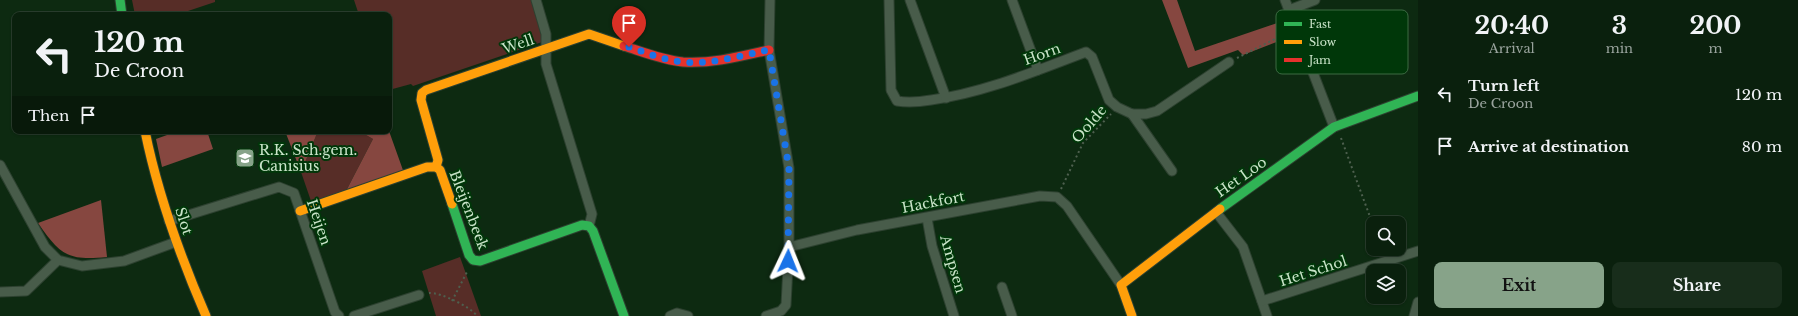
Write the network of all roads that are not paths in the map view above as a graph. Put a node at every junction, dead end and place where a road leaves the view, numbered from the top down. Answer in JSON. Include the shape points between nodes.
{"nodes":[{"id":1,"x":120,"y":0,"type":"edge"},
{"id":2,"x":536,"y":0,"type":"edge"},
{"id":3,"x":770,"y":0,"type":"edge"},
{"id":4,"x":889,"y":0,"type":"edge"},
{"id":5,"x":910,"y":0,"type":"edge"},
{"id":6,"x":1012,"y":0,"type":"edge"},
{"id":7,"x":1285,"y":0,"type":"edge"},
{"id":8,"x":1315,"y":0,"type":"edge"},
{"id":9,"x":1289,"y":10,"type":"joint"},
{"id":10,"x":122,"y":12,"type":"edge"},
{"id":11,"x":545,"y":49,"type":"junction"},
{"id":12,"x":769,"y":50,"type":"junction"},
{"id":13,"x":1229,"y":62,"type":"road end"},
{"id":14,"x":1038,"y":70,"type":"junction"},
{"id":15,"x":1313,"y":74,"type":"edge"},
{"id":16,"x":1418,"y":96,"type":"edge"},
{"id":17,"x":946,"y":98,"type":"junction"},
{"id":18,"x":1132,"y":114,"type":"junction"},
{"id":19,"x":1334,"y":128,"type":"junction"},
{"id":20,"x":146,"y":134,"type":"edge"},
{"id":21,"x":0,"y":165,"type":"edge"},
{"id":22,"x":436,"y":167,"type":"junction"},
{"id":23,"x":1172,"y":171,"type":"dead end"},
{"id":24,"x":300,"y":211,"type":"junction"},
{"id":25,"x":1216,"y":212,"type":"junction"},
{"id":26,"x":927,"y":218,"type":"junction"},
{"id":27,"x":169,"y":221,"type":"junction"},
{"id":28,"x":589,"y":226,"type":"junction"},
{"id":29,"x":176,"y":242,"type":"junction"},
{"id":30,"x":789,"y":247,"type":"junction"},
{"id":31,"x":1418,"y":252,"type":"edge"},
{"id":32,"x":58,"y":260,"type":"junction"},
{"id":33,"x":1120,"y":285,"type":"junction"},
{"id":34,"x":1002,"y":287,"type":"dead end"},
{"id":35,"x":0,"y":292,"type":"edge"},
{"id":36,"x":419,"y":295,"type":"road end"},
{"id":37,"x":1262,"y":301,"type":"junction"},
{"id":38,"x":1418,"y":302,"type":"edge"},
{"id":39,"x":371,"y":314,"type":"edge"},
{"id":40,"x":206,"y":316,"type":"edge"},
{"id":41,"x":339,"y":316,"type":"edge"},
{"id":42,"x":354,"y":316,"type":"edge"},
{"id":43,"x":624,"y":316,"type":"edge"},
{"id":44,"x":670,"y":316,"type":"edge"},
{"id":45,"x":688,"y":316,"type":"edge"},
{"id":46,"x":766,"y":316,"type":"edge"},
{"id":47,"x":954,"y":316,"type":"edge"},
{"id":48,"x":1012,"y":316,"type":"edge"},
{"id":49,"x":1132,"y":316,"type":"edge"},
{"id":50,"x":1267,"y":316,"type":"edge"},
{"id":51,"x":1414,"y":316,"type":"edge"}],
"edges":[{"from":1,"to":10,"type":"street"},
{"from":2,"to":11,"type":"street","via":[[546,34]]},
{"from":3,"to":12,"type":"street"},
{"from":4,"to":17,"type":"street","name":"Horn","via":[[891,90],[897,101],[907,103]]},
{"from":5,"to":17,"type":"street"},
{"from":6,"to":14,"type":"street"},
{"from":7,"to":9,"type":"street"},
{"from":8,"to":9,"type":"street"},
{"from":11,"to":12,"type":"street","via":[[589,34],[658,57],[684,62],[720,60]]},
{"from":11,"to":22,"type":"street","name":"Well","via":[[422,93],[420,100],[438,160]]},
{"from":11,"to":28,"type":"street","name":"Well","via":[[546,64],[592,214]]},
{"from":12,"to":30,"type":"street","via":[[789,168]]},
{"from":13,"to":18,"type":"street","via":[[1157,111]]},
{"from":14,"to":17,"type":"street","name":"Horn","via":[[978,91]]},
{"from":14,"to":18,"type":"street","name":"Horn","via":[[1086,52],[1090,54],[1109,100]]},
{"from":15,"to":19,"type":"street"},
{"from":16,"to":19,"type":"street","name":"Het Loo"},
{"from":18,"to":23,"type":"street"},
{"from":19,"to":25,"type":"street","name":"Het Loo"},
{"from":20,"to":27,"type":"street","name":"Slot"},
{"from":21,"to":32,"type":"street","via":[[45,247]]},
{"from":22,"to":24,"type":"street","name":"Bleijenbeek","via":[[427,167]]},
{"from":22,"to":28,"type":"street","name":"Bleijenbeek","via":[[440,170],[468,255],[473,260],[480,260],[582,225]]},
{"from":24,"to":27,"type":"street","name":"Heijen","via":[[294,193],[279,186]]},
{"from":24,"to":41,"type":"street","name":"Heijen","via":[[335,312]]},
{"from":25,"to":33,"type":"street","name":"Het Loo"},
{"from":25,"to":37,"type":"street","via":[[1243,247]]},
{"from":26,"to":30,"type":"street","name":"Hackfort","via":[[857,230]]},
{"from":26,"to":33,"type":"street","name":"Hackfort","via":[[1040,196],[1057,197],[1067,206]]},
{"from":26,"to":47,"type":"street","name":"Ampsen","via":[[932,246]]},
{"from":27,"to":29,"type":"street","name":"Slot"},
{"from":28,"to":43,"type":"street"},
{"from":29,"to":32,"type":"street","via":[[124,261],[82,266]]},
{"from":29,"to":40,"type":"street","name":"Slot"},
{"from":30,"to":46,"type":"street","via":[[786,305],[781,311]]},
{"from":31,"to":37,"type":"street","name":"Het Schol"},
{"from":32,"to":35,"type":"street","via":[[26,291]]},
{"from":33,"to":49,"type":"street"},
{"from":34,"to":48,"type":"street"},
{"from":36,"to":39,"type":"street"},
{"from":37,"to":50,"type":"street"},
{"from":38,"to":51,"type":"street"},
{"from":39,"to":42,"type":"street"},
{"from":44,"to":45,"type":"street","via":[[677,313]]}]}
